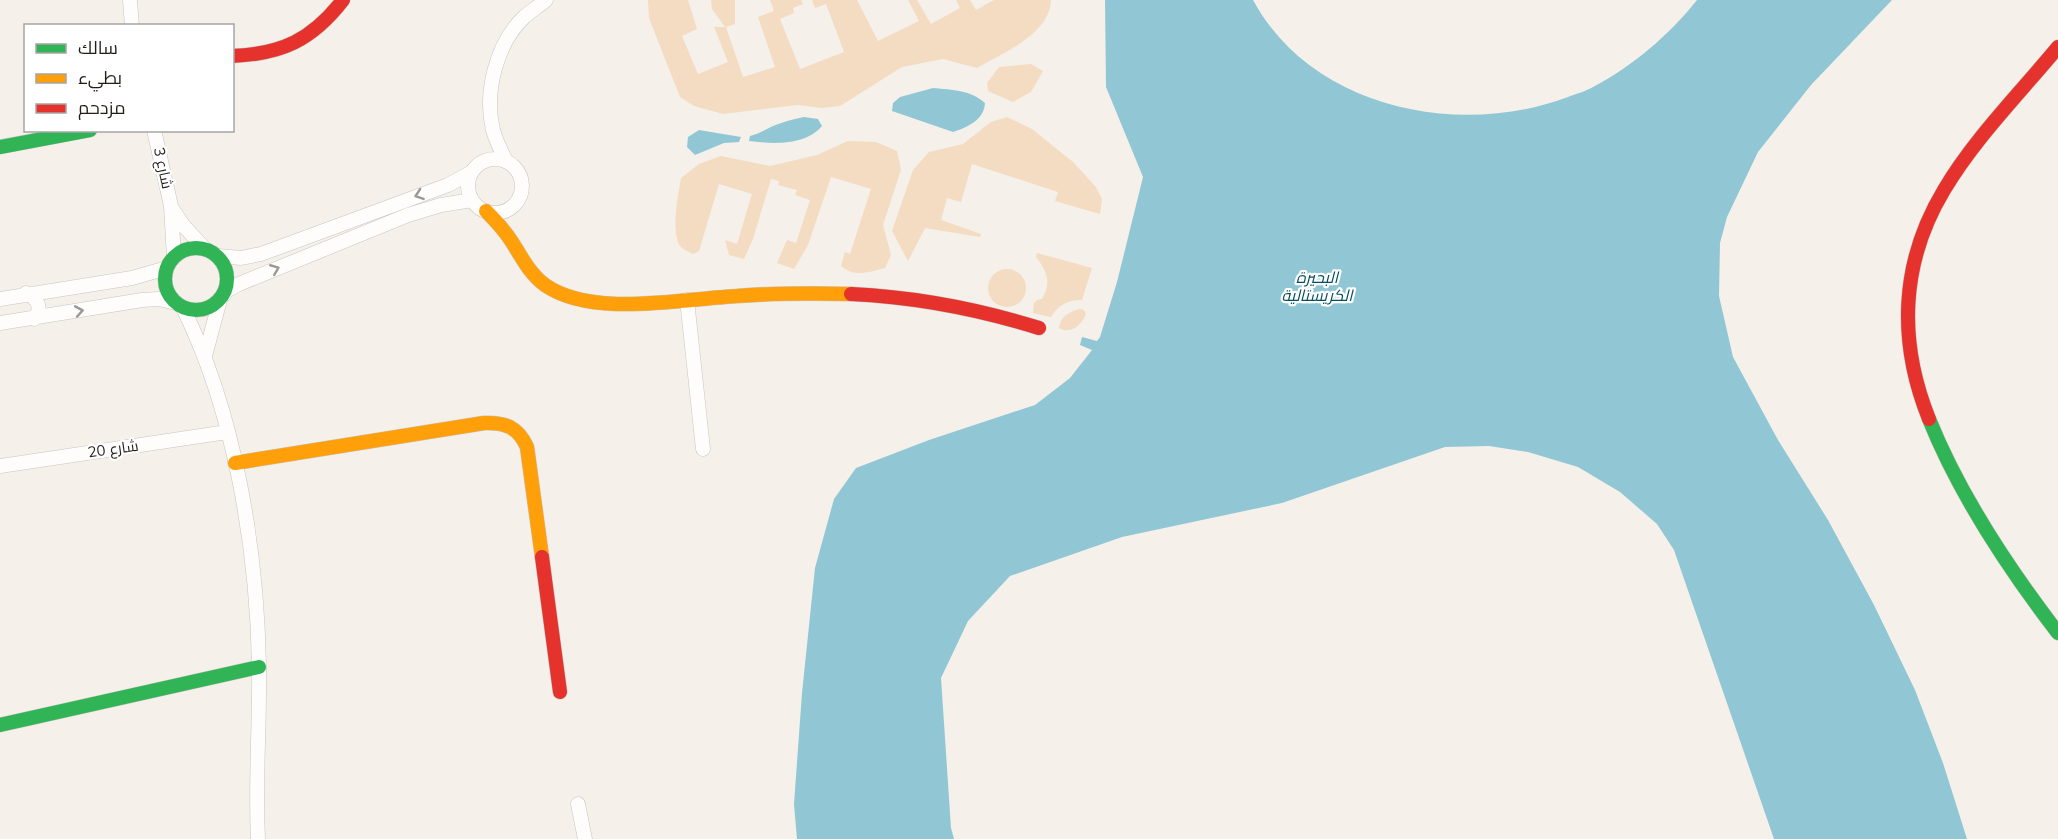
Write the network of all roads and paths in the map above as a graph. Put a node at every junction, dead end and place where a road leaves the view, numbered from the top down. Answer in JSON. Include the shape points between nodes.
{"nodes":[{"id":1,"x":130,"y":0,"type":"edge"},
{"id":2,"x":343,"y":0,"type":"edge"},
{"id":3,"x":546,"y":0,"type":"edge"},
{"id":4,"x":132,"y":24,"type":"edge"},
{"id":5,"x":2058,"y":47,"type":"edge"},
{"id":6,"x":234,"y":56,"type":"edge"},
{"id":7,"x":493,"y":128,"type":"junction"},
{"id":8,"x":79,"y":132,"type":"edge"},
{"id":9,"x":154,"y":132,"type":"edge"},
{"id":10,"x":0,"y":147,"type":"edge"},
{"id":11,"x":506,"y":161,"type":"junction"},
{"id":12,"x":477,"y":167,"type":"junction"},
{"id":13,"x":472,"y":200,"type":"junction"},
{"id":14,"x":171,"y":206,"type":"junction"},
{"id":15,"x":511,"y":208,"type":"junction"},
{"id":16,"x":486,"y":211,"type":"junction"},
{"id":17,"x":513,"y":243,"type":"junction"},
{"id":18,"x":204,"y":249,"type":"junction"},
{"id":19,"x":218,"y":256,"type":"junction"},
{"id":20,"x":170,"y":262,"type":"junction"},
{"id":21,"x":26,"y":293,"type":"junction"},
{"id":22,"x":222,"y":298,"type":"junction"},
{"id":23,"x":0,"y":299,"type":"edge"},
{"id":24,"x":687,"y":300,"type":"junction"},
{"id":25,"x":179,"y":305,"type":"junction"},
{"id":26,"x":34,"y":319,"type":"junction"},
{"id":27,"x":0,"y":323,"type":"edge"},
{"id":28,"x":1039,"y":328,"type":"dead end"},
{"id":29,"x":205,"y":356,"type":"junction"},
{"id":30,"x":227,"y":432,"type":"junction"},
{"id":31,"x":703,"y":450,"type":"dead end"},
{"id":32,"x":235,"y":463,"type":"junction"},
{"id":33,"x":0,"y":466,"type":"edge"},
{"id":34,"x":2058,"y":633,"type":"edge"},
{"id":35,"x":259,"y":667,"type":"junction"},
{"id":36,"x":560,"y":692,"type":"dead end"},
{"id":37,"x":0,"y":725,"type":"edge"},
{"id":38,"x":578,"y":804,"type":"dead end"},
{"id":39,"x":258,"y":839,"type":"edge"},
{"id":40,"x":585,"y":839,"type":"edge"}],
"edges":[{"from":1,"to":4,"type":"street"},
{"from":2,"to":6,"type":"street","via":[[311,35],[286,48],[262,55]]},
{"from":3,"to":7,"type":"street","via":[[523,18],[502,46],[493,81]]},
{"from":5,"to":34,"type":"street","via":[[1942,193],[1919,246],[1906,318],[1911,370],[1933,429],[2000,552]]},
{"from":7,"to":11,"type":"street"},
{"from":7,"to":12,"type":"street"},
{"from":8,"to":10,"type":"street"},
{"from":9,"to":14,"type":"street","name":"شارع 3"},
{"from":11,"to":12,"type":"street","via":[[496,159]]},
{"from":11,"to":15,"type":"street","via":[[522,183]]},
{"from":12,"to":13,"type":"street","via":[[468,181]]},
{"from":12,"to":19,"type":"street","one_way":true,"via":[[448,185],[261,254],[241,258]]},
{"from":13,"to":16,"type":"street"},
{"from":22,"to":13,"type":"street","one_way":true,"via":[[226,291],[240,284],[408,215]]},
{"from":14,"to":18,"type":"street","name":"شارع 3"},
{"from":14,"to":20,"type":"street","name":"شارع 3"},
{"from":15,"to":16,"type":"street"},
{"from":15,"to":17,"type":"street"},
{"from":16,"to":17,"type":"street"},
{"from":17,"to":24,"type":"street","via":[[523,263],[539,281],[574,299],[653,303]]},
{"from":18,"to":19,"type":"street"},
{"from":18,"to":20,"type":"street","via":[[188,249]]},
{"from":19,"to":22,"type":"street","via":[[228,274]]},
{"from":20,"to":21,"type":"street","via":[[132,278]]},
{"from":20,"to":25,"type":"street","via":[[166,287]]},
{"from":21,"to":23,"type":"street"},
{"from":21,"to":26,"type":"street","via":[[38,304]]},
{"from":22,"to":25,"type":"street","via":[[203,310]]},
{"from":22,"to":29,"type":"street"},
{"from":24,"to":28,"type":"street","via":[[823,294],[903,298],[995,314]]},
{"from":24,"to":31,"type":"street"},
{"from":26,"to":25,"type":"street","one_way":true,"via":[[142,300],[159,299]]},
{"from":25,"to":29,"type":"street"},
{"from":26,"to":27,"type":"street"},
{"from":29,"to":30,"type":"street"},
{"from":30,"to":32,"type":"street"},
{"from":30,"to":33,"type":"street","name":"شارع 20"},
{"from":32,"to":35,"type":"street","via":[[251,545]]},
{"from":32,"to":36,"type":"street","via":[[496,422],[519,432],[527,443]]},
{"from":35,"to":37,"type":"street"},
{"from":35,"to":39,"type":"street"},
{"from":38,"to":40,"type":"street"}]}
